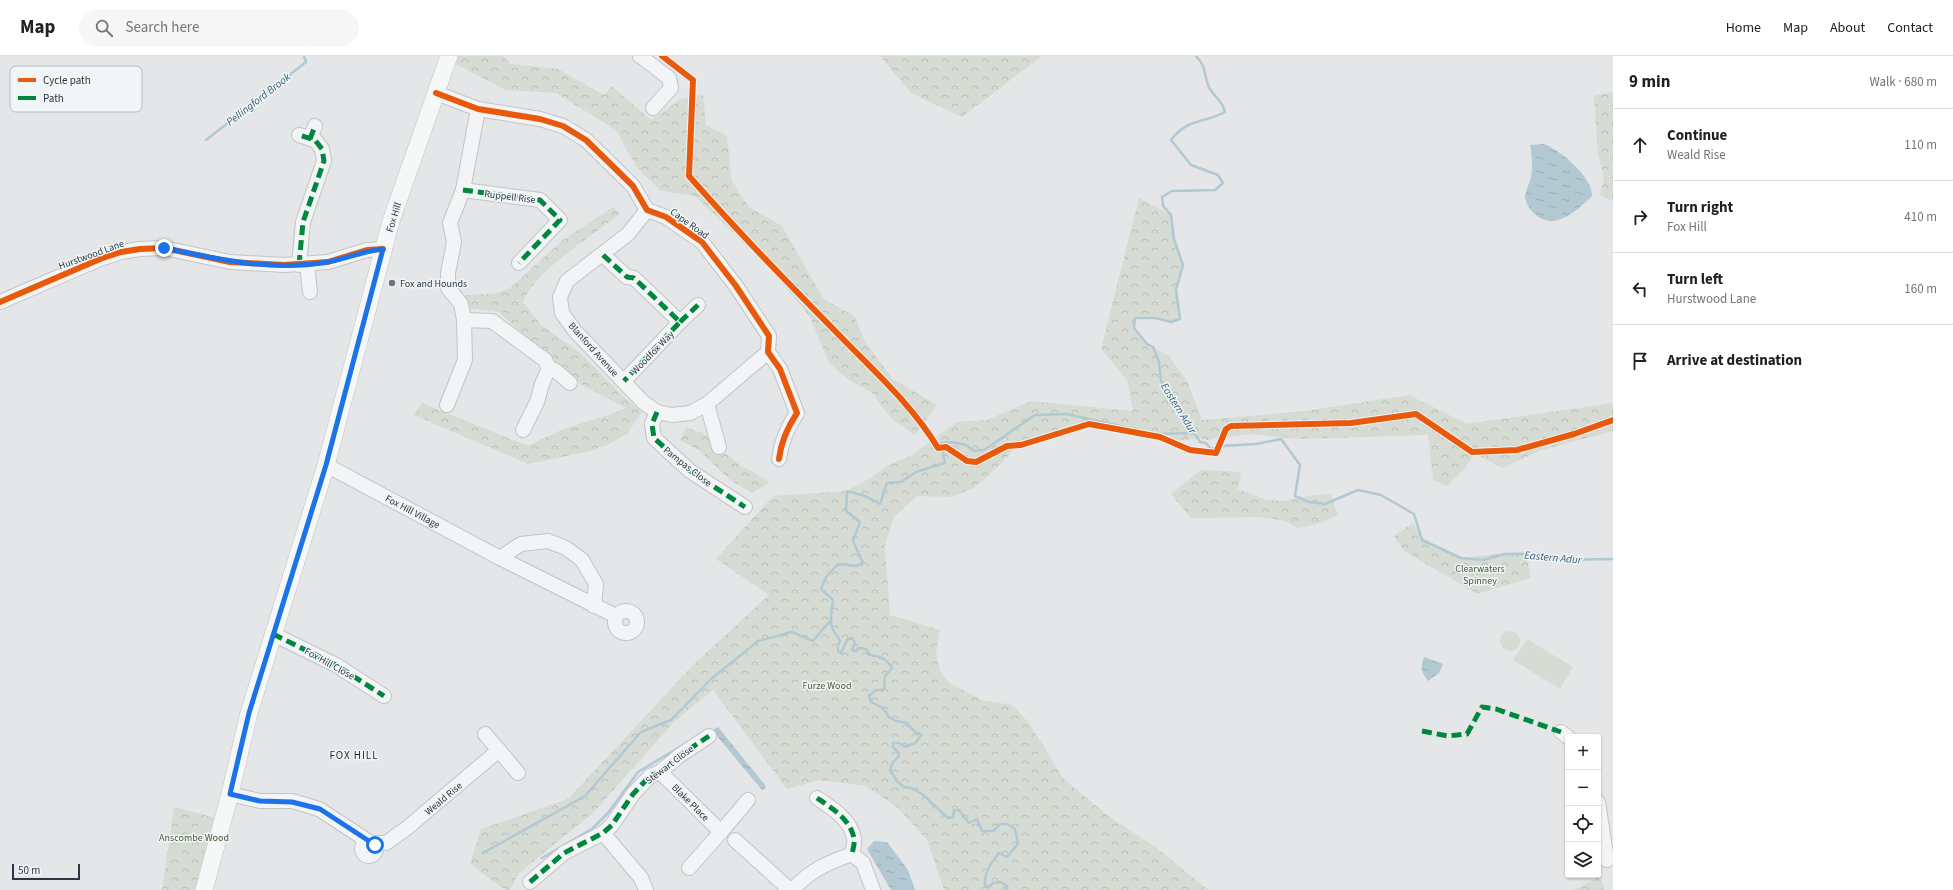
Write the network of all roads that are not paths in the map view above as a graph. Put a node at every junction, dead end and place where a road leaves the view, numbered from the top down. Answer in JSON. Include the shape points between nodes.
{"nodes":[{"id":1,"x":449,"y":56,"type":"edge"},
{"id":2,"x":640,"y":56,"type":"edge"},
{"id":3,"x":436,"y":94,"type":"junction"},
{"id":4,"x":653,"y":108,"type":"dead end"},
{"id":5,"x":478,"y":109,"type":"junction"},
{"id":6,"x":308,"y":133,"type":"dead end"},
{"id":7,"x":463,"y":190,"type":"junction"},
{"id":8,"x":647,"y":210,"type":"junction"},
{"id":9,"x":383,"y":249,"type":"junction"},
{"id":10,"x":603,"y":255,"type":"junction"},
{"id":11,"x":519,"y":263,"type":"dead end"},
{"id":12,"x":303,"y":264,"type":"junction"},
{"id":13,"x":310,"y":292,"type":"dead end"},
{"id":14,"x":0,"y":302,"type":"edge"},
{"id":15,"x":698,"y":305,"type":"dead end"},
{"id":16,"x":464,"y":320,"type":"junction"},
{"id":17,"x":680,"y":322,"type":"junction"},
{"id":18,"x":768,"y":352,"type":"junction"},
{"id":19,"x":550,"y":368,"type":"junction"},
{"id":20,"x":624,"y":382,"type":"junction"},
{"id":21,"x":570,"y":384,"type":"dead end"},
{"id":22,"x":707,"y":404,"type":"junction"},
{"id":23,"x":447,"y":405,"type":"dead end"},
{"id":24,"x":657,"y":412,"type":"junction"},
{"id":25,"x":523,"y":430,"type":"dead end"},
{"id":26,"x":719,"y":447,"type":"dead end"},
{"id":27,"x":779,"y":459,"type":"dead end"},
{"id":28,"x":326,"y":465,"type":"junction"},
{"id":29,"x":745,"y":507,"type":"dead end"},
{"id":30,"x":500,"y":558,"type":"junction"},
{"id":31,"x":594,"y":606,"type":"junction"},
{"id":32,"x":616,"y":616,"type":"dead end"},
{"id":33,"x":273,"y":634,"type":"junction"},
{"id":34,"x":384,"y":696,"type":"dead end"},
{"id":35,"x":485,"y":734,"type":"dead end"},
{"id":36,"x":709,"y":736,"type":"dead end"},
{"id":37,"x":499,"y":750,"type":"junction"},
{"id":38,"x":660,"y":772,"type":"junction"},
{"id":39,"x":518,"y":773,"type":"dead end"},
{"id":40,"x":230,"y":794,"type":"junction"},
{"id":41,"x":817,"y":798,"type":"dead end"},
{"id":42,"x":748,"y":800,"type":"dead end"},
{"id":43,"x":1599,"y":806,"type":"edge"},
{"id":44,"x":721,"y":832,"type":"junction"},
{"id":45,"x":603,"y":833,"type":"junction"},
{"id":46,"x":735,"y":840,"type":"dead end"},
{"id":47,"x":852,"y":854,"type":"junction"},
{"id":48,"x":1607,"y":860,"type":"dead end"},
{"id":49,"x":689,"y":868,"type":"dead end"},
{"id":50,"x":530,"y":882,"type":"dead end"},
{"id":51,"x":204,"y":890,"type":"edge"},
{"id":52,"x":646,"y":890,"type":"edge"},
{"id":53,"x":791,"y":890,"type":"edge"},
{"id":54,"x":873,"y":890,"type":"edge"}],
"edges":[{"from":1,"to":3,"type":"main road","name":"Fox Hill"},
{"from":2,"to":4,"type":"street","via":[[669,78],[671,88]]},
{"from":3,"to":5,"type":"street"},
{"from":3,"to":9,"type":"main road","name":"Fox Hill"},
{"from":5,"to":7,"type":"street"},
{"from":5,"to":8,"type":"street","via":[[540,119],[563,126],[586,140],[633,186]]},
{"from":6,"to":12,"type":"street","via":[[322,149],[324,161],[303,222]]},
{"from":7,"to":11,"type":"street","name":"Ruppell Rise","via":[[540,200],[560,220]]},
{"from":7,"to":16,"type":"street","via":[[450,223],[454,242],[448,288],[461,304]]},
{"from":8,"to":10,"type":"street","name":"Blanford Avenue","via":[[628,234]]},
{"from":8,"to":18,"type":"street","name":"Cape Road","via":[[666,217],[702,242],[770,336]]},
{"from":9,"to":12,"type":"street","name":"Hurstwood Lane","via":[[367,250],[328,262]]},
{"from":9,"to":28,"type":"main road","name":"Fox Hill"},
{"from":10,"to":17,"type":"street","name":"Woodfox Way","via":[[627,278],[634,278]]},
{"from":10,"to":20,"type":"street","name":"Blanford Avenue","via":[[567,281],[560,297],[562,313],[575,331]]},
{"from":12,"to":13,"type":"street"},
{"from":12,"to":14,"type":"street","name":"Hurstwood Lane","via":[[230,262],[164,248],[140,249],[100,259]]},
{"from":15,"to":17,"type":"street","name":"Woodfox Way"},
{"from":16,"to":19,"type":"street","via":[[492,321],[545,360]]},
{"from":16,"to":23,"type":"street","via":[[465,360]]},
{"from":17,"to":20,"type":"street","name":"Woodfox Way"},
{"from":18,"to":22,"type":"street","name":"Blanford Avenue"},
{"from":18,"to":27,"type":"street","via":[[780,369],[798,413],[787,428]]},
{"from":19,"to":21,"type":"street"},
{"from":19,"to":25,"type":"street"},
{"from":20,"to":24,"type":"street","name":"Blanford Avenue","via":[[643,402]]},
{"from":22,"to":24,"type":"street","name":"Blanford Avenue","via":[[690,413],[672,415]]},
{"from":22,"to":26,"type":"street"},
{"from":24,"to":29,"type":"street","name":"Pampas Close","via":[[652,424],[654,438],[690,471]]},
{"from":28,"to":30,"type":"street","name":"Fox Hill Village"},
{"from":28,"to":33,"type":"main road","name":"Fox Hill"},
{"from":30,"to":31,"type":"street","name":"Fox Hill Village"},
{"from":30,"to":31,"type":"street","via":[[520,544],[548,541],[566,548],[582,560],[596,584]]},
{"from":31,"to":32,"type":"street","name":"Fox Hill Village"},
{"from":33,"to":34,"type":"street","name":"Fox Hill Close","via":[[336,665]]},
{"from":33,"to":40,"type":"main road","name":"Fox Hill","via":[[249,713]]},
{"from":35,"to":37,"type":"street"},
{"from":36,"to":38,"type":"street","name":"Stewart Close"},
{"from":37,"to":39,"type":"street"},
{"from":37,"to":40,"type":"street","name":"Weald Rise","via":[[386,843],[367,845],[320,809],[292,802],[260,801]]},
{"from":38,"to":44,"type":"street","name":"Blake Place"},
{"from":38,"to":45,"type":"street","name":"Stewart Close","via":[[650,776],[633,794],[612,825]]},
{"from":40,"to":51,"type":"main road","name":"Fox Hill"},
{"from":41,"to":47,"type":"street","via":[[847,822],[854,839]]},
{"from":42,"to":44,"type":"street"},
{"from":43,"to":48,"type":"street"},
{"from":44,"to":49,"type":"street"},
{"from":45,"to":50,"type":"street","name":"Stewart Close","via":[[564,853]]},
{"from":45,"to":52,"type":"street","via":[[641,878]]},
{"from":46,"to":53,"type":"street"},
{"from":47,"to":53,"type":"street","via":[[823,865]]},
{"from":47,"to":54,"type":"street","via":[[863,863]]}]}
